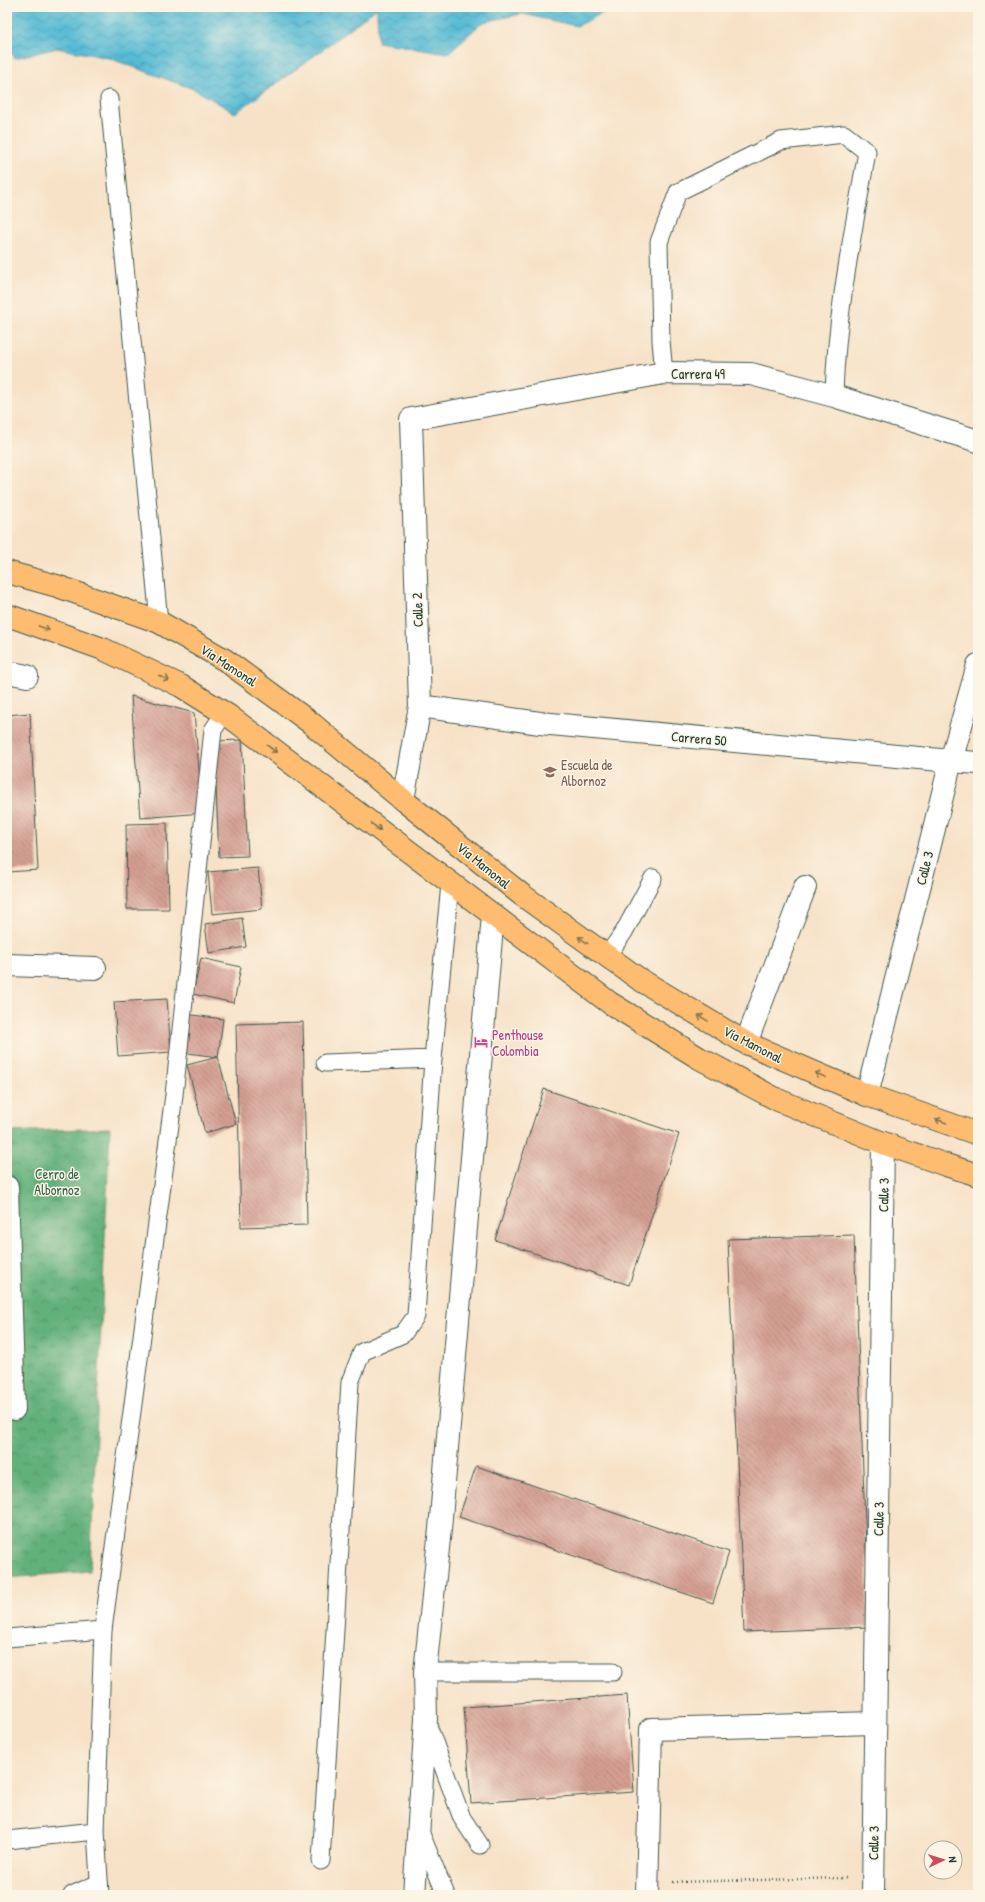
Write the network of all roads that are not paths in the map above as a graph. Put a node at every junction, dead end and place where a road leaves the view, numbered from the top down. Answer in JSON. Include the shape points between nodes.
{"nodes":[{"id":1,"x":109,"y":99,"type":"dead end"},
{"id":2,"x":664,"y":373,"type":"junction"},
{"id":3,"x":834,"y":396,"type":"junction"},
{"id":4,"x":412,"y":419,"type":"joint"},
{"id":5,"x":978,"y":441,"type":"edge"},
{"id":6,"x":7,"y":572,"type":"edge"},
{"id":7,"x":7,"y":615,"type":"edge"},
{"id":8,"x":159,"y":622,"type":"junction"},
{"id":9,"x":978,"y":664,"type":"edge"},
{"id":10,"x":420,"y":706,"type":"junction"},
{"id":11,"x":229,"y":716,"type":"junction"},
{"id":12,"x":951,"y":761,"type":"junction"},
{"id":13,"x":978,"y":762,"type":"edge"},
{"id":14,"x":403,"y":800,"type":"junction"},
{"id":15,"x":653,"y":878,"type":"dead end"},
{"id":16,"x":450,"y":884,"type":"junction"},
{"id":17,"x":805,"y":887,"type":"dead end"},
{"id":18,"x":493,"y":915,"type":"junction"},
{"id":19,"x":606,"y":957,"type":"junction"},
{"id":20,"x":7,"y":965,"type":"edge"},
{"id":21,"x":96,"y":968,"type":"dead end"},
{"id":22,"x":746,"y":1043,"type":"junction"},
{"id":23,"x":433,"y":1059,"type":"junction"},
{"id":24,"x":326,"y":1063,"type":"dead end"},
{"id":25,"x":867,"y":1095,"type":"junction"},
{"id":26,"x":978,"y":1134,"type":"edge"},
{"id":27,"x":884,"y":1143,"type":"junction"},
{"id":28,"x":978,"y":1175,"type":"edge"},
{"id":29,"x":7,"y":1187,"type":"edge"},
{"id":30,"x":9,"y":1265,"type":"edge"},
{"id":31,"x":14,"y":1409,"type":"dead end"},
{"id":32,"x":103,"y":1630,"type":"junction"},
{"id":33,"x":7,"y":1638,"type":"edge"},
{"id":34,"x":425,"y":1672,"type":"junction"},
{"id":35,"x":613,"y":1672,"type":"dead end"},
{"id":36,"x":426,"y":1719,"type":"junction"},
{"id":37,"x":875,"y":1723,"type":"junction"},
{"id":38,"x":419,"y":1829,"type":"junction"},
{"id":39,"x":96,"y":1831,"type":"junction"},
{"id":40,"x":7,"y":1840,"type":"edge"},
{"id":41,"x":480,"y":1845,"type":"dead end"},
{"id":42,"x":321,"y":1861,"type":"dead end"},
{"id":43,"x":873,"y":1886,"type":"edge"},
{"id":44,"x":647,"y":1888,"type":"edge"},
{"id":45,"x":99,"y":1889,"type":"edge"},
{"id":46,"x":72,"y":1895,"type":"edge"},
{"id":47,"x":414,"y":1895,"type":"edge"},
{"id":48,"x":446,"y":1895,"type":"edge"}],
"edges":[{"from":1,"to":8,"type":"lane"},
{"from":2,"to":3,"type":"street","name":"Carrera 49","via":[[751,374]]},
{"from":2,"to":3,"type":"lane","via":[[659,242],[678,192],[781,141],[844,134],[867,152],[847,265]]},
{"from":2,"to":4,"type":"street","name":"Carrera 49"},
{"from":3,"to":5,"type":"street","name":"Carrera 49"},
{"from":4,"to":10,"type":"street","name":"Calle 2"},
{"from":6,"to":8,"type":"main road","name":"Vía Mamonal","via":[[57,586]]},
{"from":7,"to":11,"type":"main road","one_way":true,"via":[[104,649],[180,686]]},
{"from":8,"to":14,"type":"main road","name":"Vía Mamonal","via":[[225,660],[305,718]]},
{"from":9,"to":12,"type":"street","name":"Calle 3"},
{"from":10,"to":12,"type":"street","name":"Carrera 50","via":[[540,723]]},
{"from":10,"to":14,"type":"street","name":"Calle 2"},
{"from":11,"to":16,"type":"main road","one_way":true},
{"from":11,"to":32,"type":"lane","via":[[219,721],[213,730],[174,1095]]},
{"from":12,"to":13,"type":"street","name":"Carrera 50"},
{"from":12,"to":25,"type":"street","name":"Calle 3"},
{"from":19,"to":14,"type":"main road","name":"Vía Mamonal","one_way":true,"via":[[522,895]]},
{"from":15,"to":19,"type":"lane","via":[[624,932]]},
{"from":16,"to":18,"type":"main road"},
{"from":16,"to":23,"type":"lane"},
{"from":17,"to":22,"type":"street"},
{"from":18,"to":27,"type":"main road","via":[[610,1004],[699,1058],[778,1100]]},
{"from":18,"to":34,"type":"street","via":[[440,1529]]},
{"from":22,"to":19,"type":"main road","name":"Vía Mamonal","one_way":true},
{"from":20,"to":21,"type":"street"},
{"from":25,"to":22,"type":"main road","name":"Vía Mamonal","one_way":true},
{"from":23,"to":24,"type":"lane"},
{"from":23,"to":42,"type":"lane","via":[[416,1316],[404,1334],[362,1352],[350,1382]]},
{"from":26,"to":25,"type":"main road","name":"Vía Mamonal","one_way":true},
{"from":27,"to":28,"type":"main road"},
{"from":27,"to":37,"type":"street","name":"Calle 3"},
{"from":29,"to":30,"type":"street"},
{"from":30,"to":31,"type":"street"},
{"from":32,"to":33,"type":"lane"},
{"from":32,"to":39,"type":"lane"},
{"from":34,"to":35,"type":"lane"},
{"from":34,"to":36,"type":"street"},
{"from":36,"to":38,"type":"street"},
{"from":36,"to":41,"type":"lane","via":[[462,1818]]},
{"from":37,"to":43,"type":"street","name":"Calle 3"},
{"from":37,"to":44,"type":"street","via":[[651,1729]]},
{"from":38,"to":47,"type":"street"},
{"from":38,"to":48,"type":"lane"},
{"from":39,"to":40,"type":"lane"},
{"from":39,"to":45,"type":"lane"},
{"from":45,"to":46,"type":"lane"}]}
